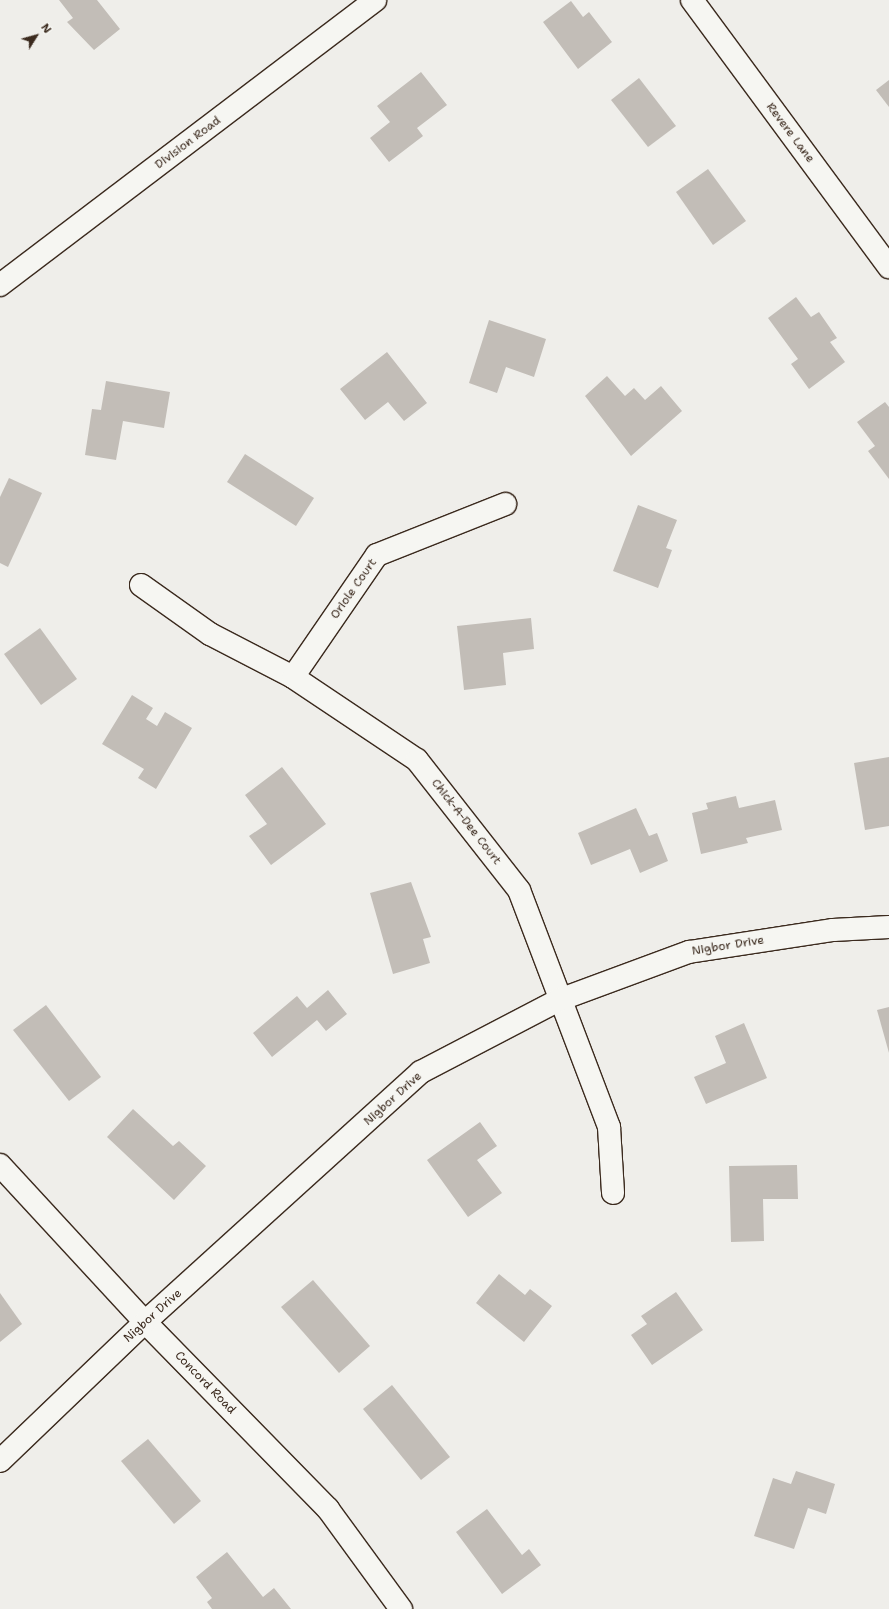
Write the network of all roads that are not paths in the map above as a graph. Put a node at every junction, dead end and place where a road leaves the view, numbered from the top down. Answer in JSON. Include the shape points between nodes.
{"nodes":[{"id":1,"x":375,"y":0,"type":"edge"},
{"id":2,"x":692,"y":0,"type":"edge"},
{"id":3,"x":889,"y":267,"type":"edge"},
{"id":4,"x":0,"y":285,"type":"edge"},
{"id":5,"x":505,"y":504,"type":"dead end"},
{"id":6,"x":141,"y":585,"type":"dead end"},
{"id":7,"x":293,"y":677,"type":"junction"},
{"id":8,"x":889,"y":927,"type":"edge"},
{"id":9,"x":559,"y":1000,"type":"junction"},
{"id":10,"x":0,"y":1165,"type":"edge"},
{"id":11,"x":613,"y":1193,"type":"dead end"},
{"id":12,"x":145,"y":1322,"type":"junction"},
{"id":13,"x":0,"y":1461,"type":"edge"},
{"id":14,"x":401,"y":1609,"type":"edge"}],
"edges":[{"from":1,"to":4,"type":"street","name":"Division Road"},
{"from":2,"to":3,"type":"street","name":"Revere Lane"},
{"from":5,"to":7,"type":"street","name":"Oriole Court","via":[[377,555]]},
{"from":6,"to":7,"type":"street","name":"Chick-A-Dee Court","via":[[210,634]]},
{"from":7,"to":9,"type":"street","name":"Chick-A-Dee Court","via":[[417,760],[518,890]]},
{"from":8,"to":9,"type":"street","name":"Nigbor Drive","via":[[833,930],[689,952]]},
{"from":9,"to":11,"type":"street","name":"Chick-A-Dee Court","via":[[609,1127]]},
{"from":9,"to":12,"type":"street","name":"Nigbor Drive","via":[[420,1072]]},
{"from":10,"to":12,"type":"street","name":"Concord Road"},
{"from":12,"to":13,"type":"street","name":"Nigbor Drive"},
{"from":12,"to":14,"type":"street","name":"Concord Road","via":[[328,1509]]}]}
